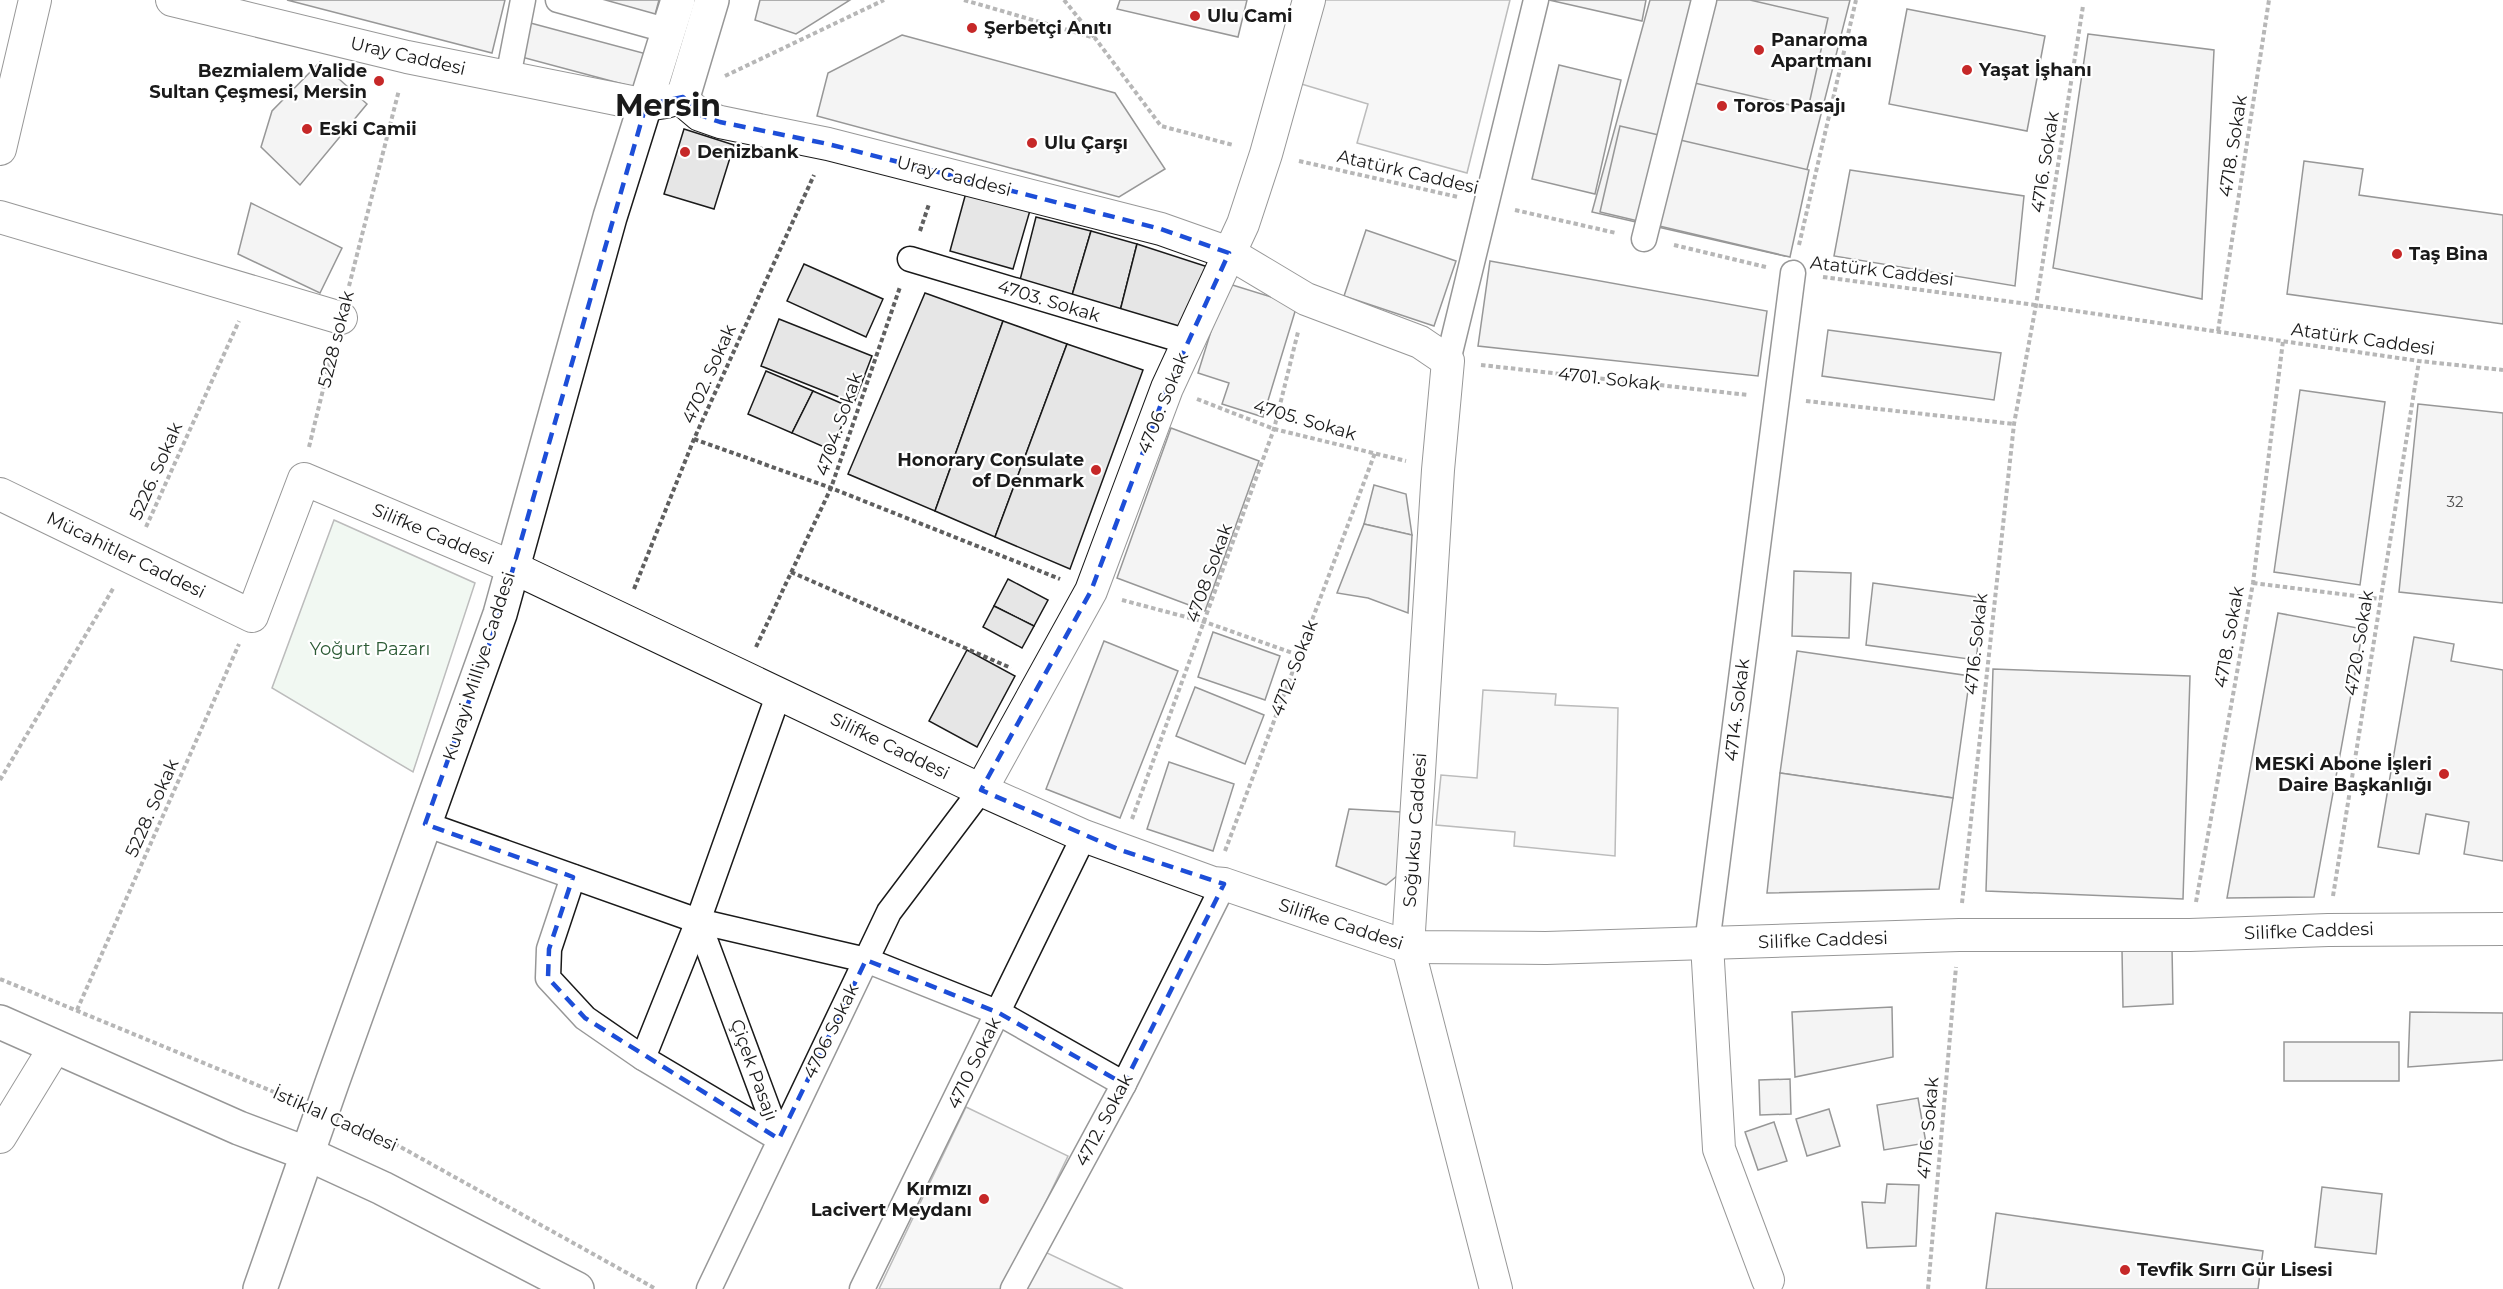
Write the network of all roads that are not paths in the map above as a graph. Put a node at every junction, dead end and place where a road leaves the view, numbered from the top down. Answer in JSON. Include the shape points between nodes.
{"nodes":[{"id":1,"x":35,"y":0,"type":"edge"},
{"id":2,"x":172,"y":0,"type":"edge"},
{"id":3,"x":523,"y":0,"type":"edge"},
{"id":4,"x":558,"y":0,"type":"edge"},
{"id":5,"x":678,"y":0,"type":"edge"},
{"id":6,"x":712,"y":0,"type":"edge"},
{"id":7,"x":1309,"y":0,"type":"edge"},
{"id":8,"x":1536,"y":0,"type":"edge"},
{"id":9,"x":1704,"y":0,"type":"edge"},
{"id":10,"x":669,"y":31,"type":"junction"},
{"id":11,"x":508,"y":77,"type":"junction"},
{"id":12,"x":683,"y":97,"type":"junction"},
{"id":13,"x":646,"y":105,"type":"junction"},
{"id":14,"x":0,"y":149,"type":"edge"},
{"id":15,"x":0,"y":217,"type":"edge"},
{"id":16,"x":1644,"y":239,"type":"road end"},
{"id":17,"x":1229,"y":253,"type":"junction"},
{"id":18,"x":910,"y":259,"type":"road end"},
{"id":19,"x":1793,"y":273,"type":"road end"},
{"id":20,"x":341,"y":318,"type":"road end"},
{"id":21,"x":1188,"y":342,"type":"junction"},
{"id":22,"x":1448,"y":362,"type":"junction"},
{"id":23,"x":0,"y":494,"type":"edge"},
{"id":24,"x":512,"y":567,"type":"junction"},
{"id":25,"x":252,"y":616,"type":"joint"},
{"id":26,"x":779,"y":693,"type":"junction"},
{"id":27,"x":981,"y":790,"type":"junction"},
{"id":28,"x":425,"y":824,"type":"junction"},
{"id":29,"x":1084,"y":836,"type":"junction"},
{"id":30,"x":573,"y":877,"type":"junction"},
{"id":31,"x":1218,"y":884,"type":"junction"},
{"id":32,"x":698,"y":921,"type":"junction"},
{"id":33,"x":2503,"y":929,"type":"edge"},
{"id":34,"x":1707,"y":944,"type":"junction"},
{"id":35,"x":1408,"y":947,"type":"junction"},
{"id":36,"x":866,"y":960,"type":"junction"},
{"id":37,"x":999,"y":1013,"type":"junction"},
{"id":38,"x":0,"y":1022,"type":"edge"},
{"id":39,"x":55,"y":1047,"type":"junction"},
{"id":40,"x":643,"y":1058,"type":"junction"},
{"id":41,"x":1124,"y":1084,"type":"junction"},
{"id":42,"x":0,"y":1137,"type":"edge"},
{"id":43,"x":779,"y":1139,"type":"junction"},
{"id":44,"x":308,"y":1154,"type":"junction"},
{"id":45,"x":1768,"y":1280,"type":"dead end"},
{"id":46,"x":260,"y":1289,"type":"edge"},
{"id":47,"x":577,"y":1289,"type":"edge"},
{"id":48,"x":709,"y":1289,"type":"edge"},
{"id":49,"x":862,"y":1289,"type":"edge"},
{"id":50,"x":1013,"y":1289,"type":"edge"},
{"id":51,"x":1496,"y":1289,"type":"edge"}],
"edges":[{"from":1,"to":14,"type":"street"},
{"from":2,"to":11,"type":"street","name":"Uray Caddesi","via":[[407,57]]},
{"from":3,"to":11,"type":"street"},
{"from":4,"to":10,"type":"street"},
{"from":5,"to":10,"type":"street","name":"Kuvayi Milliye Caddesi"},
{"from":6,"to":12,"type":"street"},
{"from":7,"to":17,"type":"street","name":"4706. Sokak","via":[[1266,154]]},
{"from":8,"to":22,"type":"street"},
{"from":9,"to":16,"type":"street"},
{"from":10,"to":13,"type":"street","name":"Kuvayi Milliye Caddesi"},
{"from":11,"to":13,"type":"street","name":"Uray Caddesi"},
{"from":12,"to":13,"type":"street"},
{"from":12,"to":17,"type":"street","name":"Uray Caddesi","via":[[700,115],[710,118],[1161,229]]},
{"from":13,"to":24,"type":"street","name":"Kuvayi Milliye Caddesi","via":[[610,217]]},
{"from":15,"to":20,"type":"street"},
{"from":17,"to":21,"type":"street","name":"4706. Sokak"},
{"from":17,"to":22,"type":"street","via":[[1306,299],[1420,342]]},
{"from":18,"to":21,"type":"street","name":"4703. Sokak"},
{"from":19,"to":34,"type":"street","name":"4714. Sokak"},
{"from":21,"to":27,"type":"street","name":"4706. Sokak","via":[[1091,591]]},
{"from":22,"to":35,"type":"street","name":"Soğuksu Caddesi"},
{"from":23,"to":25,"type":"street","name":"Mücahitler Caddesi"},
{"from":24,"to":25,"type":"street","name":"Silifke Caddesi","via":[[304,479]]},
{"from":24,"to":26,"type":"street","name":"Silifke Caddesi"},
{"from":24,"to":28,"type":"street","name":"Kuvayi Milliye Caddesi","via":[[500,614]]},
{"from":26,"to":27,"type":"street","name":"Silifke Caddesi"},
{"from":26,"to":32,"type":"street"},
{"from":27,"to":29,"type":"street","name":"Silifke Caddesi"},
{"from":27,"to":36,"type":"street","name":"4706 Sokak","via":[[889,912]]},
{"from":28,"to":30,"type":"street"},
{"from":28,"to":44,"type":"street","name":"Kuvayi Milliye Caddesi"},
{"from":29,"to":31,"type":"street","name":"Silifke Caddesi"},
{"from":29,"to":37,"type":"street","name":"4710 Sokak"},
{"from":30,"to":32,"type":"street"},
{"from":30,"to":40,"type":"street","name":"Çiçek Pasajı","via":[[549,949],[548,978],[585,1018]]},
{"from":31,"to":35,"type":"street","name":"Silifke Caddesi"},
{"from":31,"to":41,"type":"street","name":"4712. Sokak"},
{"from":32,"to":36,"type":"street"},
{"from":32,"to":40,"type":"street"},
{"from":32,"to":43,"type":"street","name":"Çiçek Pasajı"},
{"from":33,"to":34,"type":"street","name":"Silifke Caddesi","via":[[1959,935]]},
{"from":34,"to":35,"type":"street","name":"Silifke Caddesi"},
{"from":34,"to":45,"type":"street","name":"4714. Sokak","via":[[1719,1149]]},
{"from":35,"to":51,"type":"street","name":"Soğuksu Caddesi"},
{"from":36,"to":37,"type":"street"},
{"from":36,"to":43,"type":"street","name":"4706 Sokak"},
{"from":37,"to":41,"type":"street"},
{"from":37,"to":49,"type":"street","name":"4710 Sokak"},
{"from":38,"to":39,"type":"street"},
{"from":39,"to":42,"type":"street"},
{"from":39,"to":44,"type":"street"},
{"from":40,"to":43,"type":"street","name":"Çiçek Pasajı"},
{"from":41,"to":50,"type":"street","name":"4712. Sokak"},
{"from":43,"to":48,"type":"street","name":"4706 Sokak"},
{"from":44,"to":46,"type":"street","name":"Kuvayi Milliye Caddesi"},
{"from":44,"to":47,"type":"street"}]}
